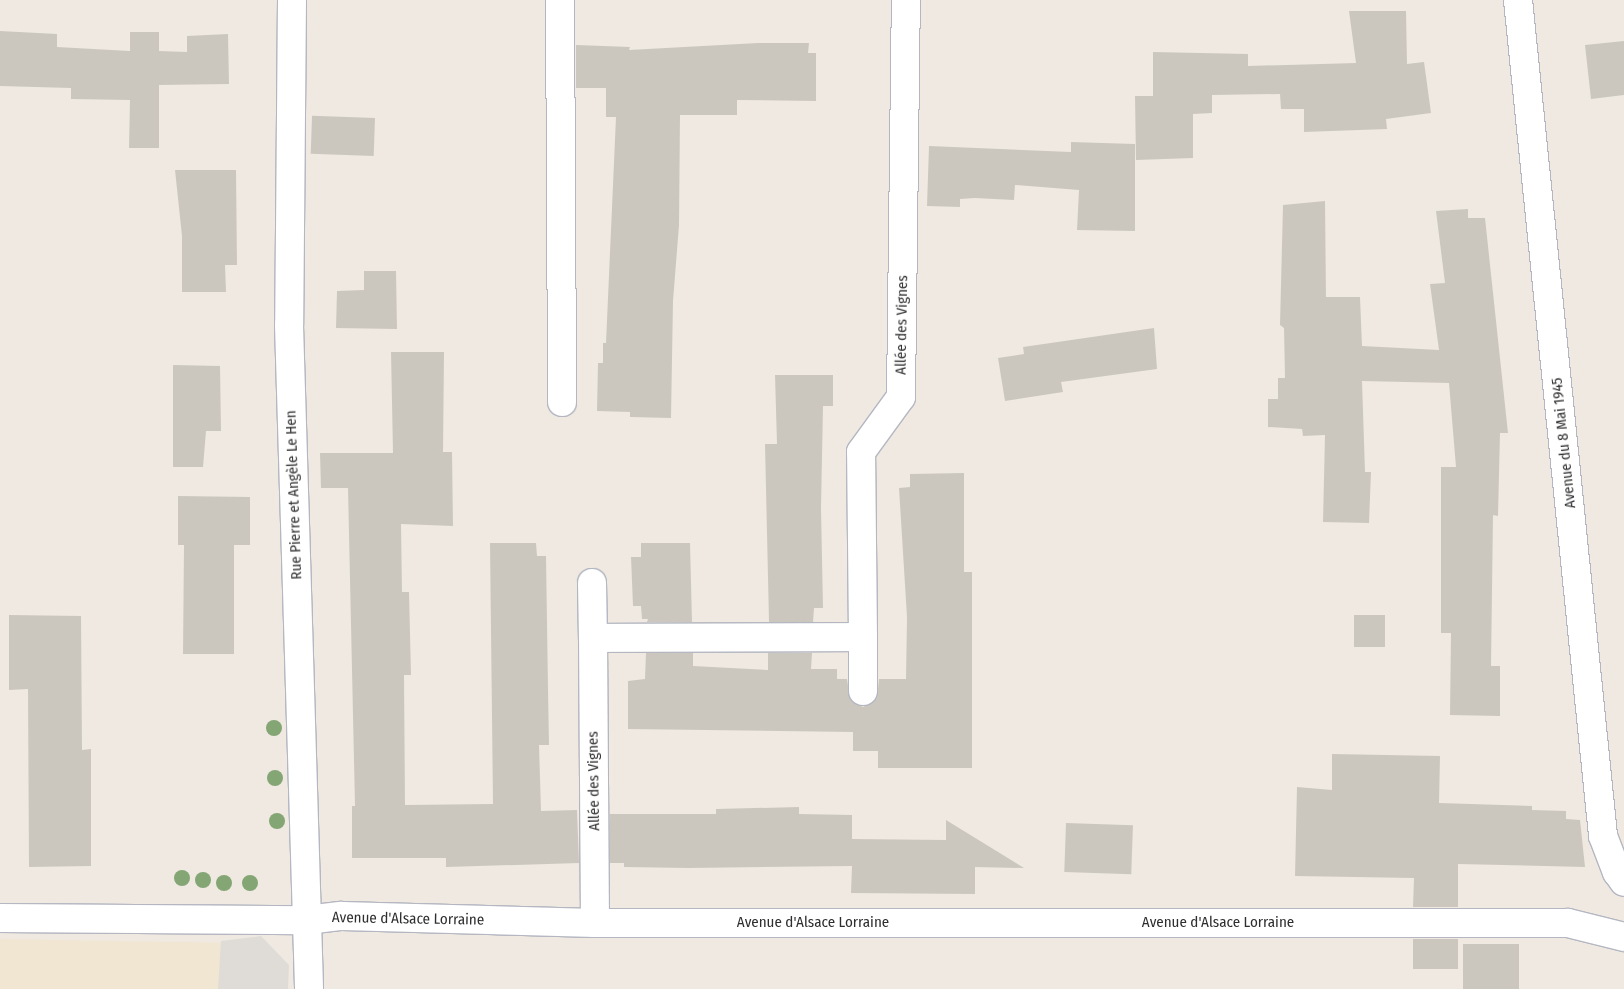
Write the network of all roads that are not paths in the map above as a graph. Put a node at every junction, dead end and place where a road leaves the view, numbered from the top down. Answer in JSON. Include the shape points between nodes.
{"nodes":[{"id":1,"x":292,"y":0,"type":"edge"},
{"id":2,"x":560,"y":0,"type":"edge"},
{"id":3,"x":906,"y":0,"type":"edge"},
{"id":4,"x":1518,"y":0,"type":"edge"},
{"id":5,"x":562,"y":402,"type":"dead end"},
{"id":6,"x":592,"y":583,"type":"dead end"},
{"id":7,"x":863,"y":637,"type":"junction"},
{"id":8,"x":592,"y":638,"type":"junction"},
{"id":9,"x":863,"y":690,"type":"dead end"},
{"id":10,"x":1624,"y":882,"type":"edge"},
{"id":11,"x":0,"y":918,"type":"edge"},
{"id":12,"x":307,"y":920,"type":"junction"},
{"id":13,"x":595,"y":923,"type":"junction"},
{"id":14,"x":1624,"y":937,"type":"edge"},
{"id":15,"x":1624,"y":944,"type":"edge"},
{"id":16,"x":1624,"y":954,"type":"edge"},
{"id":17,"x":309,"y":989,"type":"edge"}],
"edges":[{"from":1,"to":12,"type":"street","name":"Rue Pierre et Angèle Le Hen","via":[[289,325]]},
{"from":2,"to":5,"type":"street"},
{"from":3,"to":7,"type":"street","name":"Allée des Vignes","via":[[901,397],[861,452]]},
{"from":4,"to":10,"type":"street","name":"Avenue du 8 Mai 1945","via":[[1603,836]]},
{"from":6,"to":8,"type":"street","name":"Allée des Vignes"},
{"from":7,"to":8,"type":"street"},
{"from":7,"to":9,"type":"street","name":"Allée des Vignes"},
{"from":8,"to":13,"type":"street","name":"Allée des Vignes"},
{"from":11,"to":12,"type":"street","name":"Avenue d'Alsace Lorraine"},
{"from":12,"to":13,"type":"street","name":"Avenue d'Alsace Lorraine","via":[[342,916]]},
{"from":12,"to":17,"type":"street","name":"Rue Pierre et Angèle Le Hen"},
{"from":13,"to":14,"type":"street","name":"Avenue d'Alsace Lorraine","via":[[1568,923]]},
{"from":15,"to":16,"type":"street"}]}
